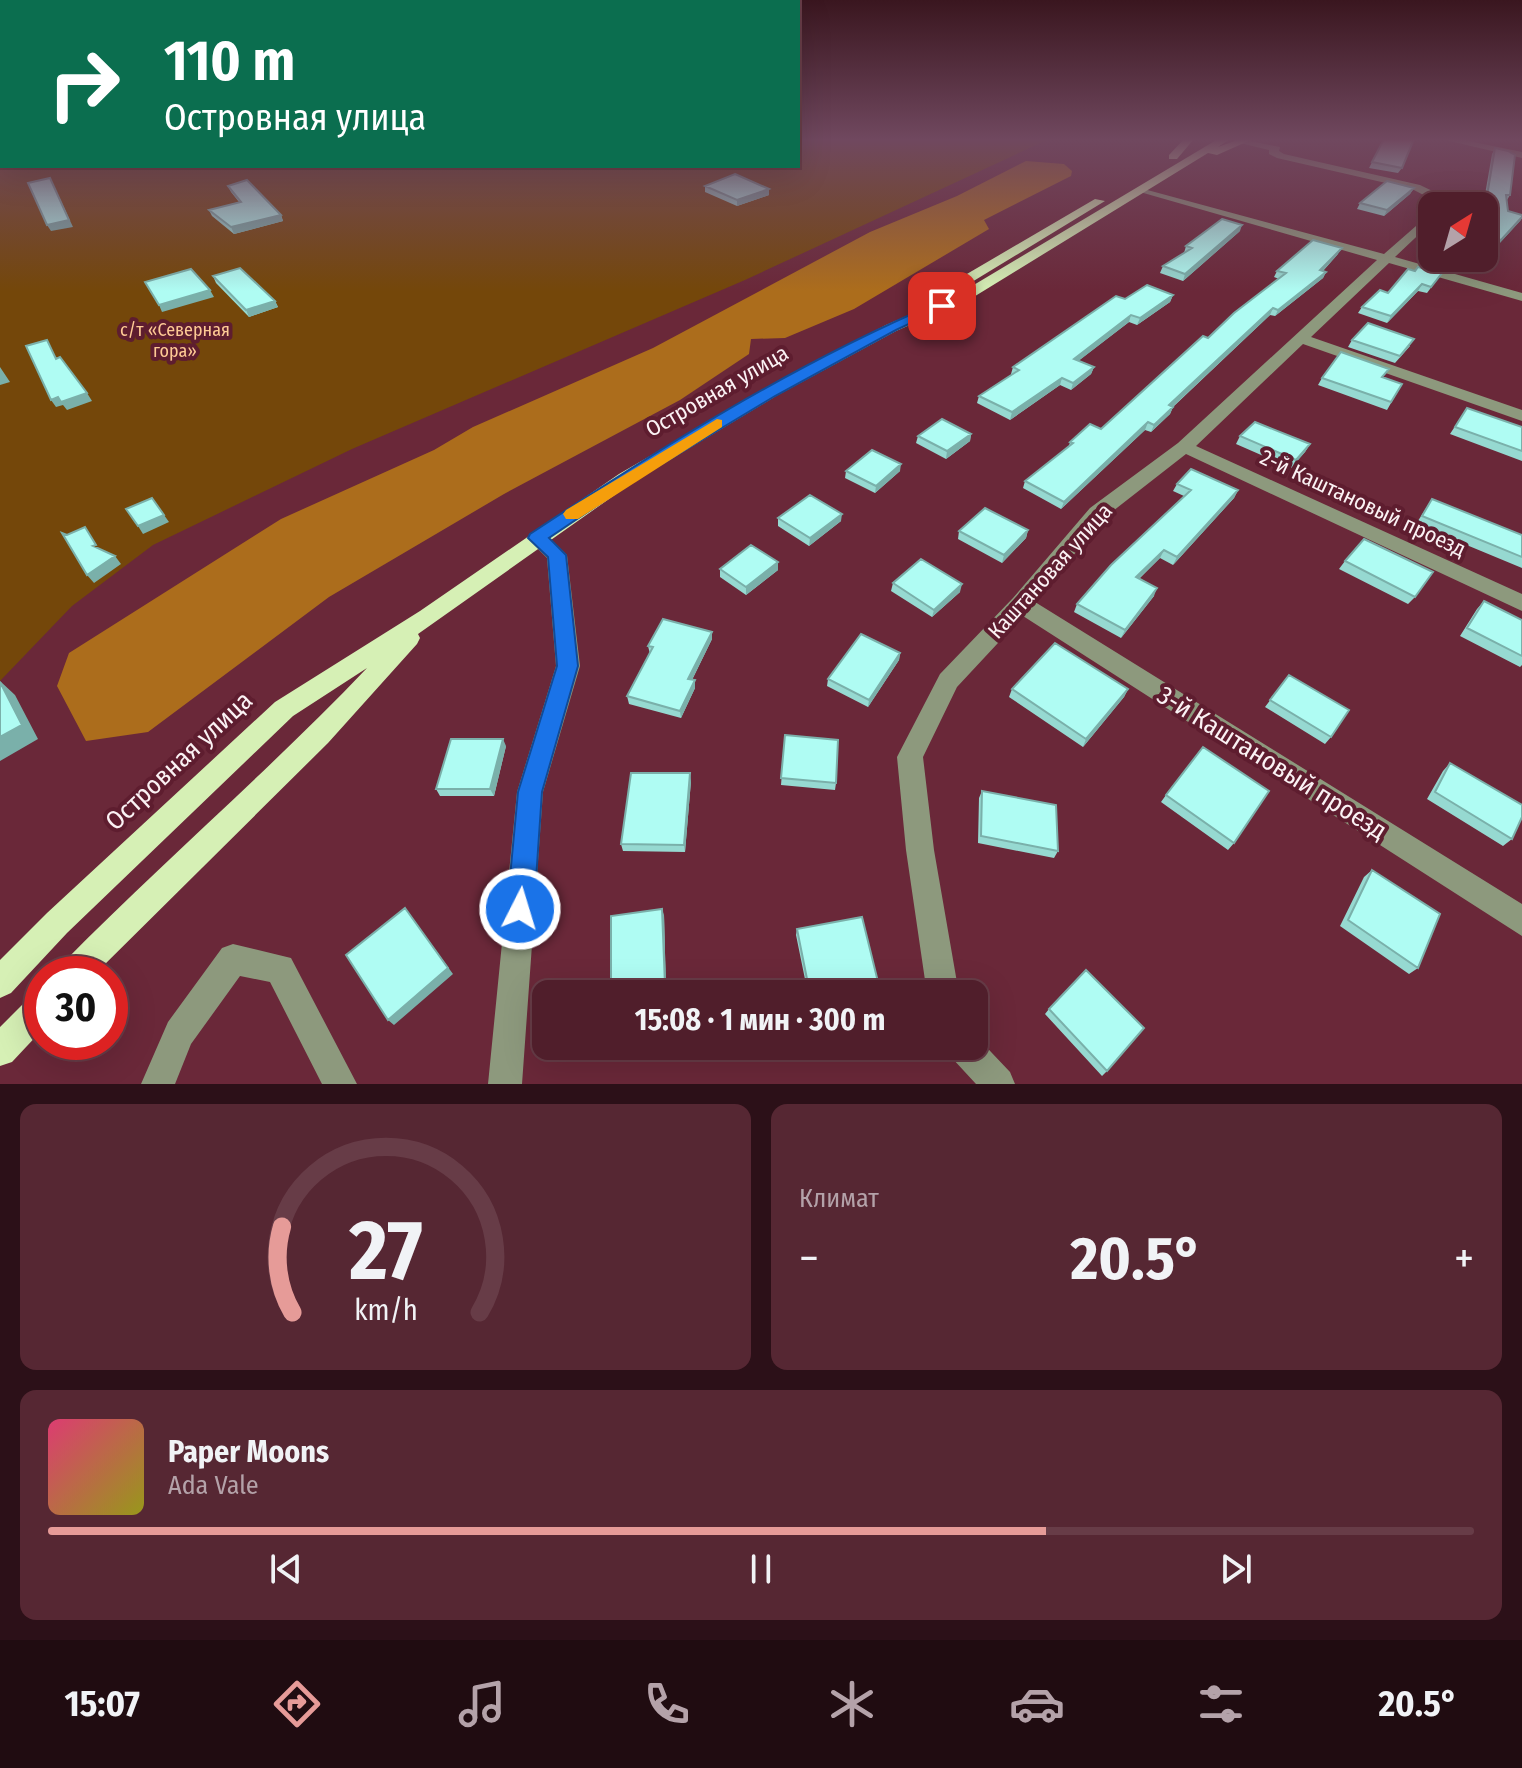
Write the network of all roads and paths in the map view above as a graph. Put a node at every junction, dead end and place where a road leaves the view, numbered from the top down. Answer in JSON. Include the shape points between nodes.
{"nodes":[{"id":1,"x":1117,"y":190,"type":"edge"},
{"id":2,"x":1144,"y":190,"type":"joint"},
{"id":3,"x":1418,"y":228,"type":"edge"},
{"id":4,"x":1384,"y":258,"type":"junction"},
{"id":5,"x":1522,"y":297,"type":"edge"},
{"id":6,"x":891,"y":328,"type":"junction"},
{"id":7,"x":1299,"y":338,"type":"junction"},
{"id":8,"x":1522,"y":416,"type":"edge"},
{"id":9,"x":1184,"y":447,"type":"junction"},
{"id":10,"x":537,"y":538,"type":"junction"},
{"id":11,"x":1522,"y":603,"type":"edge"},
{"id":12,"x":1021,"y":604,"type":"junction"},
{"id":13,"x":428,"y":617,"type":"junction"},
{"id":14,"x":1522,"y":921,"type":"edge"},
{"id":15,"x":92,"y":956,"type":"edge"},
{"id":16,"x":941,"y":980,"type":"edge"},
{"id":17,"x":0,"y":982,"type":"edge"},
{"id":18,"x":24,"y":1025,"type":"edge"},
{"id":19,"x":0,"y":1050,"type":"edge"},
{"id":20,"x":977,"y":1060,"type":"edge"},
{"id":21,"x":158,"y":1084,"type":"edge"},
{"id":22,"x":340,"y":1084,"type":"edge"},
{"id":23,"x":505,"y":1084,"type":"edge"},
{"id":24,"x":998,"y":1084,"type":"edge"}],
"edges":[{"from":1,"to":6,"type":"main road","name":"Островная улица","via":[[949,287]]},
{"from":2,"to":4,"type":"street"},
{"from":2,"to":6,"type":"main road","name":"Островная улица","via":[[967,295]]},
{"from":3,"to":4,"type":"street","name":"Каштановая улица"},
{"from":4,"to":5,"type":"street"},
{"from":4,"to":7,"type":"street","name":"Каштановая улица"},
{"from":6,"to":10,"type":"main road","name":"Островная улица","via":[[710,428]]},
{"from":7,"to":8,"type":"street"},
{"from":7,"to":9,"type":"street","name":"Каштановая улица"},
{"from":9,"to":11,"type":"street","name":"2-й Каштановый проезд"},
{"from":9,"to":12,"type":"street","name":"Каштановая улица","via":[[1097,513]]},
{"from":10,"to":13,"type":"main road","name":"Островная улица"},
{"from":10,"to":23,"type":"street","via":[[557,555],[568,666],[530,792]]},
{"from":12,"to":14,"type":"street","name":"3-й Каштановый проезд"},
{"from":12,"to":16,"type":"street","name":"Каштановая улица","via":[[948,681],[910,757]]},
{"from":13,"to":15,"type":"main road","name":"Островная улица","via":[[319,735]]},
{"from":13,"to":17,"type":"main road","name":"Островная улица","via":[[284,709]]},
{"from":18,"to":19,"type":"main road"},
{"from":20,"to":24,"type":"street"},
{"from":21,"to":22,"type":"street","via":[[179,1033],[233,959],[280,969]]}]}
